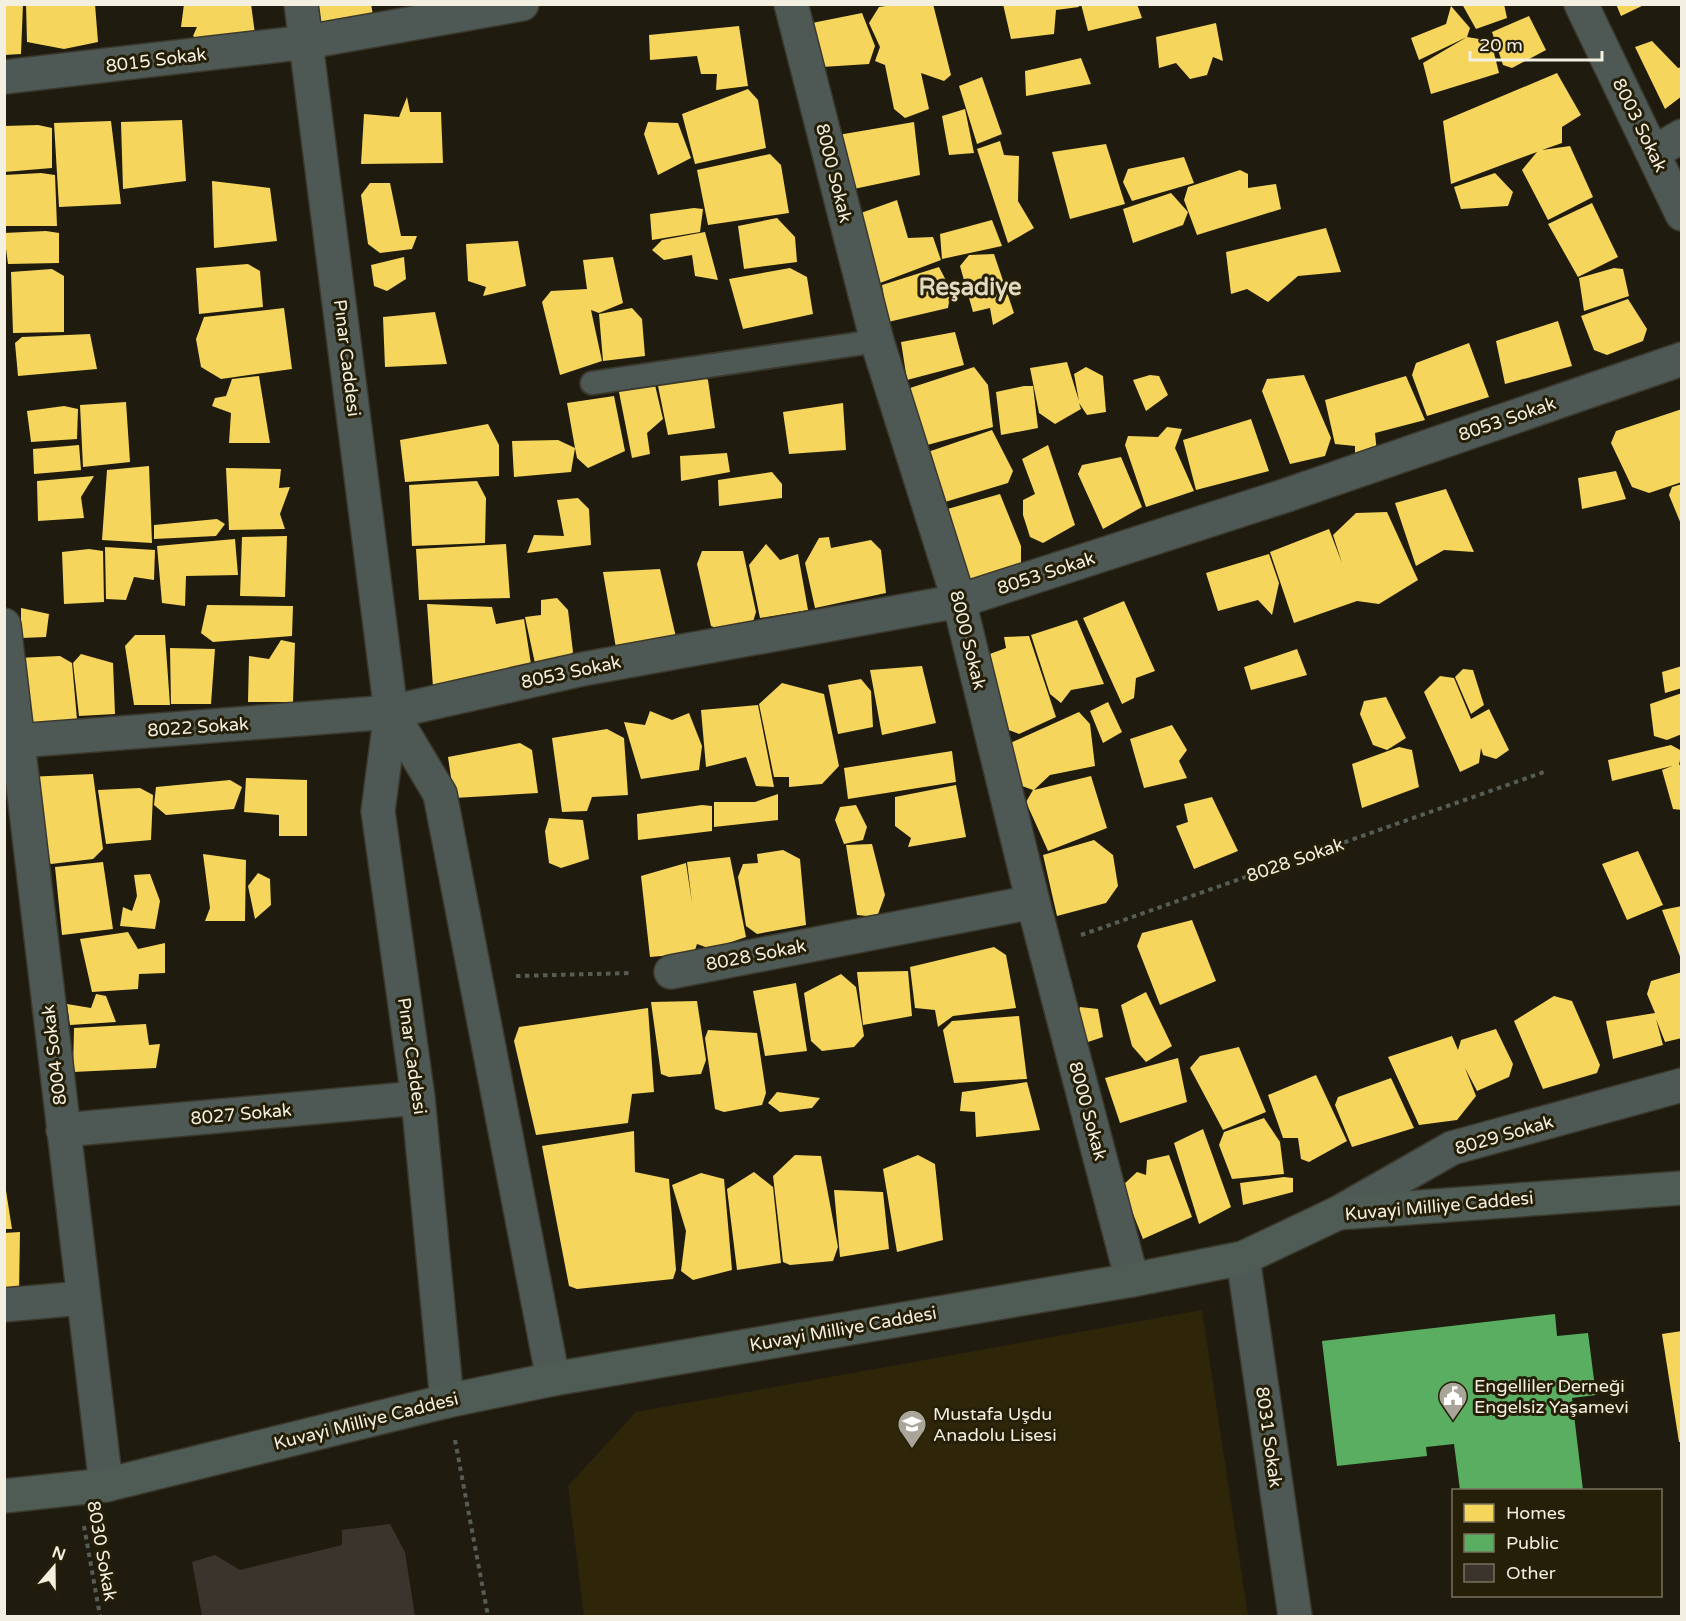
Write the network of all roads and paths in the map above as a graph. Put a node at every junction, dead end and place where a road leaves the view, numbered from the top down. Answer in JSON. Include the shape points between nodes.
{"nodes":[{"id":1,"x":301,"y":4,"type":"edge"},
{"id":2,"x":522,"y":4,"type":"edge"},
{"id":3,"x":791,"y":4,"type":"edge"},
{"id":4,"x":1581,"y":4,"type":"edge"},
{"id":5,"x":307,"y":42,"type":"junction"},
{"id":6,"x":4,"y":77,"type":"edge"},
{"id":7,"x":1682,"y":136,"type":"edge"},
{"id":8,"x":1653,"y":153,"type":"junction"},
{"id":9,"x":1682,"y":214,"type":"edge"},
{"id":10,"x":877,"y":341,"type":"junction"},
{"id":11,"x":1682,"y":358,"type":"edge"},
{"id":12,"x":592,"y":383,"type":"dead end"},
{"id":13,"x":959,"y":601,"type":"junction"},
{"id":14,"x":4,"y":625,"type":"edge"},
{"id":15,"x":391,"y":712,"type":"junction"},
{"id":16,"x":11,"y":742,"type":"edge"},
{"id":17,"x":1544,"y":772,"type":"dead end"},
{"id":18,"x":1033,"y":902,"type":"junction"},
{"id":19,"x":1046,"y":948,"type":"junction"},
{"id":20,"x":671,"y":972,"type":"joint"},
{"id":21,"x":475,"y":977,"type":"junction"},
{"id":22,"x":1682,"y":1085,"type":"edge"},
{"id":23,"x":418,"y":1098,"type":"junction"},
{"id":24,"x":63,"y":1130,"type":"junction"},
{"id":25,"x":1682,"y":1188,"type":"edge"},
{"id":26,"x":1338,"y":1213,"type":"junction"},
{"id":27,"x":1243,"y":1257,"type":"junction"},
{"id":28,"x":1132,"y":1280,"type":"junction"},
{"id":29,"x":83,"y":1298,"type":"junction"},
{"id":30,"x":4,"y":1305,"type":"edge"},
{"id":31,"x":553,"y":1379,"type":"junction"},
{"id":32,"x":447,"y":1401,"type":"junction"},
{"id":33,"x":92,"y":1487,"type":"junction"},
{"id":34,"x":4,"y":1496,"type":"edge"},
{"id":35,"x":100,"y":1617,"type":"edge"},
{"id":36,"x":488,"y":1617,"type":"edge"},
{"id":37,"x":1295,"y":1617,"type":"edge"}],
"edges":[{"from":1,"to":5,"type":"street","name":"Pınar Caddesi"},
{"from":2,"to":5,"type":"street","name":"8015 Sokak"},
{"from":3,"to":10,"type":"street","name":"8000 Sokak"},
{"from":4,"to":8,"type":"street","name":"8003 Sokak"},
{"from":5,"to":6,"type":"street","name":"8015 Sokak"},
{"from":5,"to":15,"type":"street","name":"Pınar Caddesi"},
{"from":7,"to":8,"type":"street"},
{"from":8,"to":9,"type":"street","name":"8003 Sokak"},
{"from":10,"to":12,"type":"lane"},
{"from":10,"to":13,"type":"street","name":"8000 Sokak"},
{"from":11,"to":13,"type":"street","name":"8053 Sokak","via":[[1287,495]]},
{"from":13,"to":15,"type":"street","name":"8053 Sokak","via":[[583,669]]},
{"from":13,"to":18,"type":"street","name":"8000 Sokak"},
{"from":14,"to":16,"type":"street","name":"8004 Sokak"},
{"from":15,"to":16,"type":"street","name":"8022 Sokak"},
{"from":15,"to":21,"type":"street","name":"Pınar Caddesi","via":[[440,794]]},
{"from":15,"to":23,"type":"street","name":"Pınar Caddesi","via":[[378,811]]},
{"from":16,"to":24,"type":"street","name":"8004 Sokak"},
{"from":17,"to":19,"type":"path","name":"8028 Sokak"},
{"from":18,"to":19,"type":"street","name":"8000 Sokak"},
{"from":18,"to":20,"type":"street","name":"8028 Sokak"},
{"from":19,"to":28,"type":"street","name":"8000 Sokak"},
{"from":20,"to":21,"type":"path"},
{"from":21,"to":31,"type":"street","name":"Pınar Caddesi"},
{"from":22,"to":26,"type":"street","name":"8029 Sokak","via":[[1452,1148]]},
{"from":23,"to":24,"type":"street","name":"8027 Sokak"},
{"from":23,"to":32,"type":"street","name":"Pınar Caddesi"},
{"from":24,"to":29,"type":"street","name":"8004 Sokak"},
{"from":25,"to":26,"type":"main road","name":"Kuvayi Milliye Caddesi"},
{"from":26,"to":27,"type":"main road","name":"Kuvayi Milliye Caddesi"},
{"from":27,"to":28,"type":"main road","name":"Kuvayi Milliye Caddesi"},
{"from":27,"to":37,"type":"street","name":"8031 Sokak"},
{"from":28,"to":31,"type":"main road","name":"Kuvayi Milliye Caddesi"},
{"from":29,"to":30,"type":"street"},
{"from":29,"to":33,"type":"street","name":"8004 Sokak"},
{"from":31,"to":32,"type":"main road","name":"Kuvayi Milliye Caddesi"},
{"from":32,"to":33,"type":"main road","name":"Kuvayi Milliye Caddesi"},
{"from":32,"to":36,"type":"path"},
{"from":33,"to":34,"type":"main road","name":"Kuvayi Milliye Caddesi"},
{"from":33,"to":35,"type":"path","name":"8030 Sokak"}]}
